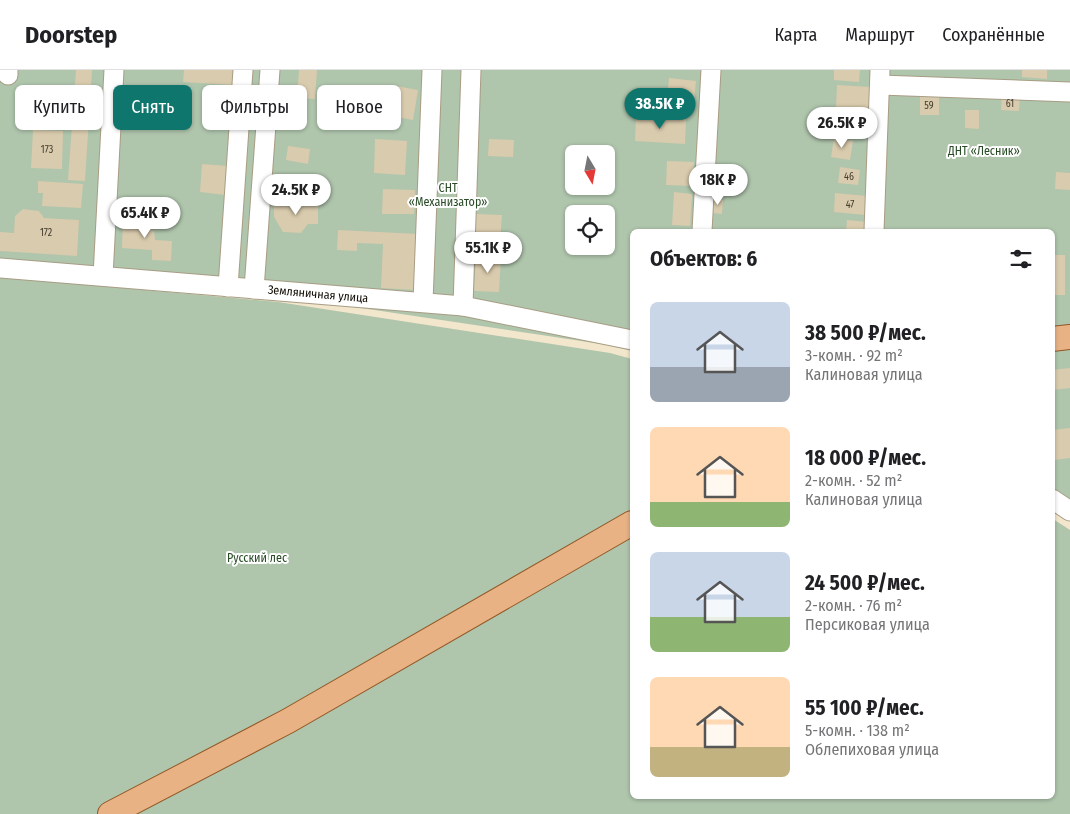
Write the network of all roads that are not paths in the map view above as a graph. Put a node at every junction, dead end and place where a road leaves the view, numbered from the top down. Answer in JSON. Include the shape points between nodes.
{"nodes":[{"id":1,"x":114,"y":70,"type":"edge"},
{"id":2,"x":243,"y":70,"type":"edge"},
{"id":3,"x":270,"y":70,"type":"edge"},
{"id":4,"x":432,"y":70,"type":"edge"},
{"id":5,"x":471,"y":70,"type":"edge"},
{"id":6,"x":711,"y":70,"type":"edge"},
{"id":7,"x":880,"y":77,"type":"edge"},
{"id":8,"x":1070,"y":92,"type":"edge"},
{"id":9,"x":702,"y":229,"type":"edge"},
{"id":10,"x":874,"y":229,"type":"edge"},
{"id":11,"x":0,"y":268,"type":"edge"},
{"id":12,"x":103,"y":276,"type":"junction"},
{"id":13,"x":228,"y":287,"type":"junction"},
{"id":14,"x":254,"y":289,"type":"junction"},
{"id":15,"x":423,"y":302,"type":"junction"},
{"id":16,"x":462,"y":306,"type":"junction"},
{"id":17,"x":1070,"y":337,"type":"edge"},
{"id":18,"x":1055,"y":339,"type":"edge"},
{"id":19,"x":630,"y":340,"type":"edge"},
{"id":20,"x":1055,"y":501,"type":"edge"},
{"id":21,"x":1070,"y":511,"type":"edge"},
{"id":22,"x":630,"y":524,"type":"edge"},
{"id":23,"x":110,"y":814,"type":"edge"}],
"edges":[{"from":1,"to":12,"type":"street"},
{"from":2,"to":13,"type":"street"},
{"from":3,"to":14,"type":"street"},
{"from":4,"to":15,"type":"street"},
{"from":5,"to":16,"type":"street"},
{"from":6,"to":9,"type":"street"},
{"from":7,"to":8,"type":"street"},
{"from":7,"to":10,"type":"street"},
{"from":11,"to":12,"type":"street","name":"Земляничная улица"},
{"from":12,"to":13,"type":"street","name":"Земляничная улица"},
{"from":13,"to":14,"type":"street","name":"Земляничная улица"},
{"from":14,"to":15,"type":"street","name":"Земляничная улица"},
{"from":15,"to":16,"type":"street","name":"Земляничная улица"},
{"from":16,"to":19,"type":"street","name":"Земляничная улица"},
{"from":17,"to":18,"type":"main road"},
{"from":20,"to":21,"type":"street"},
{"from":22,"to":23,"type":"main road","via":[[288,721]]}]}
